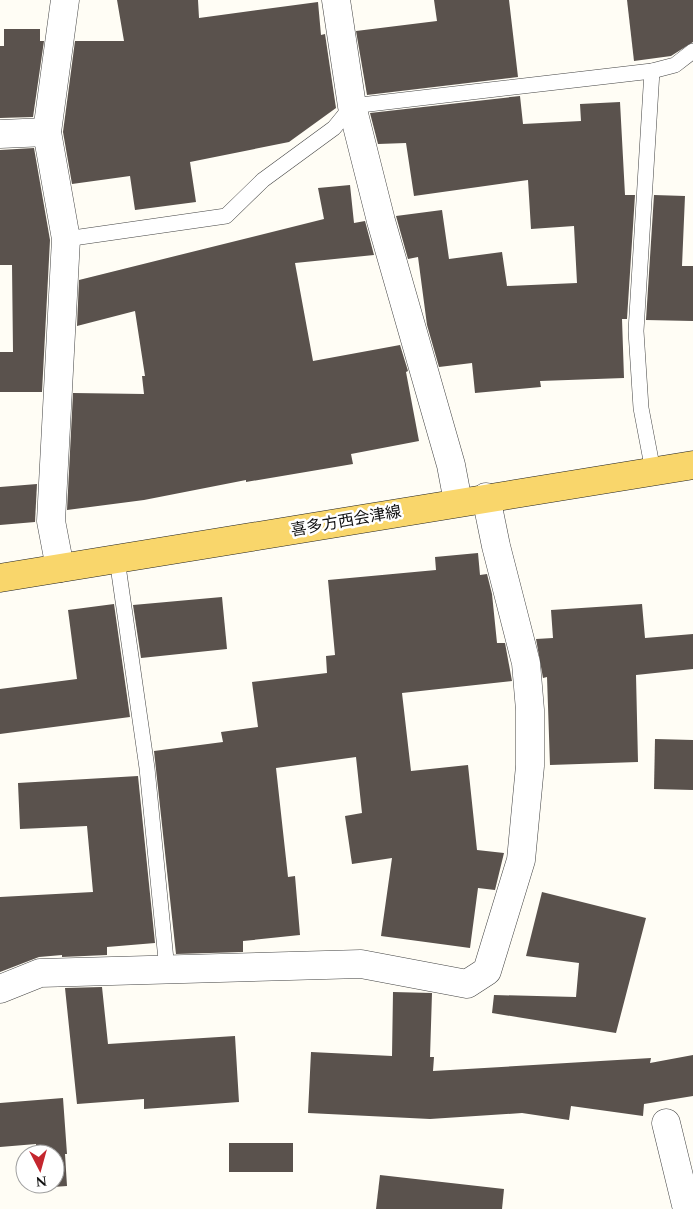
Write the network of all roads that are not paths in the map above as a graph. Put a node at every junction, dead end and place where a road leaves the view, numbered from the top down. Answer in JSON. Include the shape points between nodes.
{"nodes":[{"id":1,"x":65,"y":0,"type":"edge"},
{"id":2,"x":336,"y":0,"type":"edge"},
{"id":3,"x":693,"y":51,"type":"edge"},
{"id":4,"x":652,"y":71,"type":"junction"},
{"id":5,"x":352,"y":106,"type":"junction"},
{"id":6,"x":47,"y":132,"type":"junction"},
{"id":7,"x":0,"y":134,"type":"edge"},
{"id":8,"x":66,"y":239,"type":"junction"},
{"id":9,"x":693,"y":465,"type":"edge"},
{"id":10,"x":653,"y":471,"type":"junction"},
{"id":11,"x":486,"y":497,"type":"junction"},
{"id":12,"x":458,"y":502,"type":"junction"},
{"id":13,"x":117,"y":559,"type":"junction"},
{"id":14,"x":60,"y":568,"type":"junction"},
{"id":15,"x":0,"y":578,"type":"edge"},
{"id":16,"x":168,"y":970,"type":"junction"},
{"id":17,"x":0,"y":990,"type":"edge"},
{"id":18,"x":666,"y":1123,"type":"dead end"},
{"id":19,"x":687,"y":1209,"type":"edge"}],
"edges":[{"from":1,"to":6,"type":"street"},
{"from":2,"to":5,"type":"street"},
{"from":3,"to":4,"type":"lane","via":[[675,65]]},
{"from":4,"to":5,"type":"lane"},
{"from":4,"to":10,"type":"lane","via":[[636,331],[641,408]]},
{"from":5,"to":8,"type":"lane","via":[[334,128],[263,180],[226,216]]},
{"from":5,"to":12,"type":"street","via":[[451,465]]},
{"from":6,"to":7,"type":"street"},
{"from":6,"to":8,"type":"street"},
{"from":8,"to":14,"type":"street","via":[[51,522]]},
{"from":9,"to":10,"type":"main road","name":"喜多方西会津線"},
{"from":10,"to":11,"type":"main road","name":"喜多方西会津線"},
{"from":11,"to":12,"type":"main road","name":"喜多方西会津線"},
{"from":11,"to":16,"type":"street","via":[[526,663],[530,710],[530,766],[521,860],[487,971],[467,984],[361,964]]},
{"from":12,"to":13,"type":"main road","name":"喜多方西会津線"},
{"from":13,"to":14,"type":"main road","name":"喜多方西会津線"},
{"from":13,"to":16,"type":"lane","via":[[147,768]]},
{"from":14,"to":15,"type":"main road","name":"喜多方西会津線"},
{"from":16,"to":17,"type":"street","via":[[40,973]]},
{"from":18,"to":19,"type":"street"}]}
